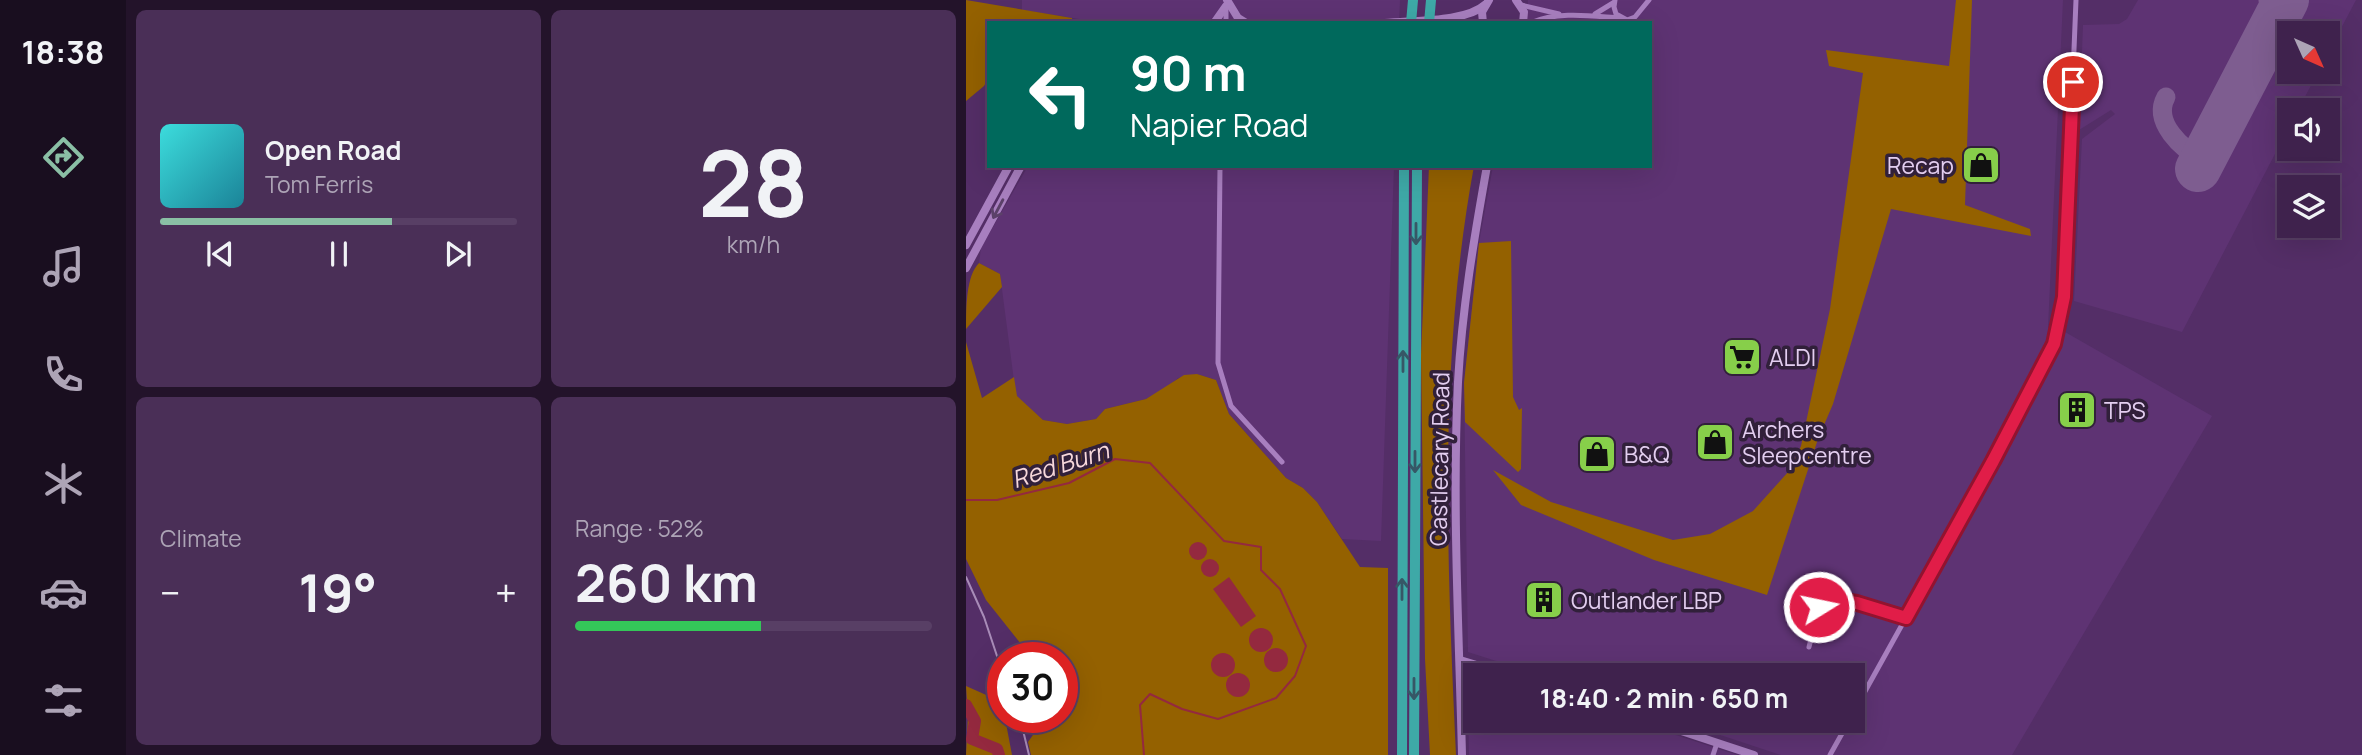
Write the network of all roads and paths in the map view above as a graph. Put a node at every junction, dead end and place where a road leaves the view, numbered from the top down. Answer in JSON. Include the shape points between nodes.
{"nodes":[{"id":1,"x":1413,"y":0,"type":"edge"},
{"id":2,"x":1430,"y":0,"type":"edge"},
{"id":3,"x":1638,"y":0,"type":"edge"},
{"id":4,"x":1649,"y":0,"type":"edge"},
{"id":5,"x":2076,"y":0,"type":"edge"},
{"id":6,"x":1615,"y":1,"type":"edge"},
{"id":7,"x":1227,"y":2,"type":"edge"},
{"id":8,"x":1488,"y":2,"type":"edge"},
{"id":9,"x":1518,"y":2,"type":"edge"},
{"id":10,"x":1640,"y":8,"type":"junction"},
{"id":11,"x":1592,"y":15,"type":"junction"},
{"id":12,"x":1565,"y":16,"type":"junction"},
{"id":13,"x":1620,"y":18,"type":"junction"},
{"id":14,"x":1215,"y":21,"type":"edge"},
{"id":15,"x":1226,"y":21,"type":"edge"},
{"id":16,"x":1243,"y":21,"type":"edge"},
{"id":17,"x":1406,"y":21,"type":"edge"},
{"id":18,"x":1411,"y":21,"type":"edge"},
{"id":19,"x":1429,"y":21,"type":"edge"},
{"id":20,"x":1483,"y":21,"type":"edge"},
{"id":21,"x":1523,"y":21,"type":"edge"},
{"id":22,"x":1535,"y":21,"type":"edge"},
{"id":23,"x":1008,"y":168,"type":"edge"},
{"id":24,"x":1020,"y":168,"type":"edge"},
{"id":25,"x":1220,"y":168,"type":"edge"},
{"id":26,"x":1404,"y":168,"type":"edge"},
{"id":27,"x":1417,"y":168,"type":"edge"},
{"id":28,"x":1487,"y":168,"type":"edge"},
{"id":29,"x":966,"y":245,"type":"edge"},
{"id":30,"x":966,"y":268,"type":"edge"},
{"id":31,"x":1282,"y":462,"type":"dead end"},
{"id":32,"x":1906,"y":618,"type":"junction"},
{"id":33,"x":1810,"y":647,"type":"dead end"},
{"id":34,"x":1460,"y":660,"type":"junction"},
{"id":35,"x":1470,"y":663,"type":"edge"},
{"id":36,"x":1865,"y":691,"type":"edge"},
{"id":37,"x":1687,"y":733,"type":"edge"},
{"id":38,"x":1842,"y":733,"type":"edge"},
{"id":39,"x":1717,"y":743,"type":"junction"},
{"id":40,"x":1402,"y":755,"type":"edge"},
{"id":41,"x":1414,"y":755,"type":"edge"},
{"id":42,"x":1462,"y":755,"type":"edge"},
{"id":43,"x":1713,"y":755,"type":"edge"},
{"id":44,"x":1754,"y":755,"type":"edge"},
{"id":45,"x":1830,"y":755,"type":"edge"}],
"edges":[{"from":1,"to":18,"type":"highway"},
{"from":2,"to":19,"type":"highway"},
{"from":3,"to":10,"type":"street"},
{"from":4,"to":10,"type":"street"},
{"from":5,"to":32,"type":"street","via":[[2064,297],[2054,344]]},
{"from":6,"to":11,"type":"street"},
{"from":6,"to":13,"type":"street"},
{"from":7,"to":14,"type":"main road"},
{"from":7,"to":15,"type":"street"},
{"from":7,"to":16,"type":"main road"},
{"from":8,"to":17,"type":"main road","via":[[1474,13]]},
{"from":8,"to":20,"type":"main road"},
{"from":9,"to":12,"type":"street"},
{"from":9,"to":21,"type":"main road"},
{"from":10,"to":13,"type":"street","via":[[1632,18]]},
{"from":11,"to":12,"type":"street"},
{"from":11,"to":13,"type":"street"},
{"from":12,"to":22,"type":"street"},
{"from":23,"to":29,"type":"main road"},
{"from":24,"to":30,"type":"main road","one_way":true},
{"from":25,"to":31,"type":"street","via":[[1218,363],[1231,406]]},
{"from":40,"to":26,"type":"highway","one_way":true},
{"from":27,"to":41,"type":"highway","one_way":true},
{"from":28,"to":34,"type":"main road","name":"Castlecary Road","via":[[1467,279],[1458,384]]},
{"from":32,"to":33,"type":"street","via":[[1829,599],[1819,607]]},
{"from":32,"to":36,"type":"street"},
{"from":34,"to":35,"type":"main road"},
{"from":34,"to":42,"type":"main road","name":"Castlecary Road"},
{"from":37,"to":39,"type":"main road"},
{"from":38,"to":45,"type":"street"},
{"from":39,"to":43,"type":"street"},
{"from":39,"to":44,"type":"main road"}]}
